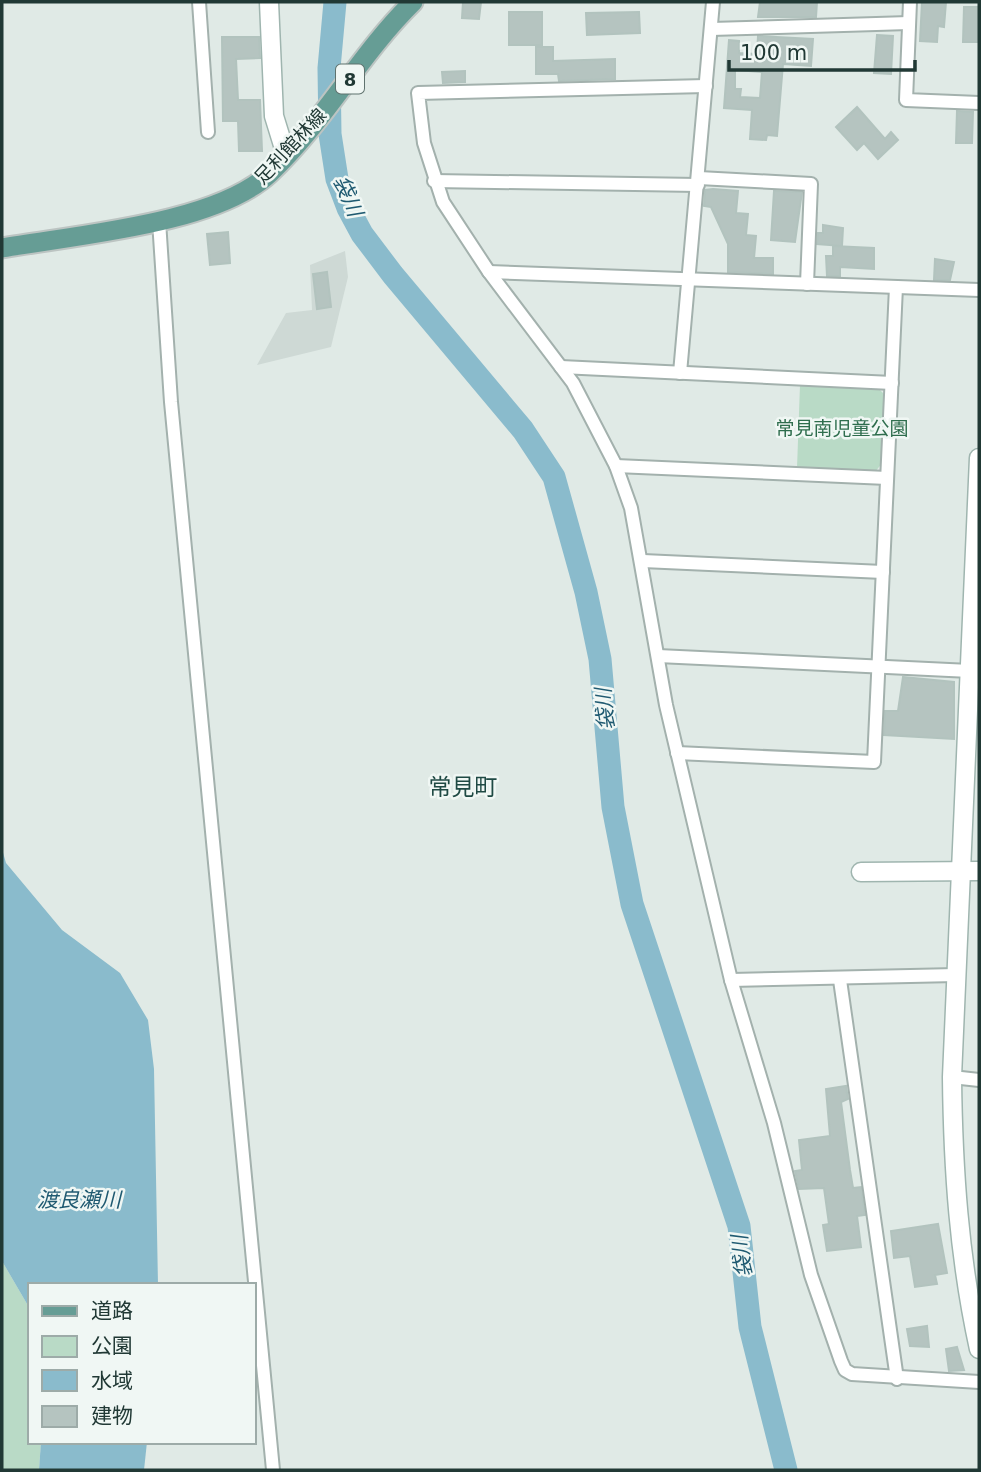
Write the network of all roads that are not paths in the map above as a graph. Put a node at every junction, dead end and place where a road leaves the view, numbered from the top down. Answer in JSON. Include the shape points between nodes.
{"nodes":[{"id":1,"x":199,"y":2,"type":"edge"},
{"id":2,"x":269,"y":2,"type":"edge"},
{"id":3,"x":713,"y":2,"type":"edge"},
{"id":4,"x":910,"y":2,"type":"edge"},
{"id":5,"x":411,"y":4,"type":"edge"},
{"id":6,"x":909,"y":23,"type":"junction"},
{"id":7,"x":710,"y":29,"type":"junction"},
{"id":8,"x":706,"y":86,"type":"junction"},
{"id":9,"x":979,"y":103,"type":"edge"},
{"id":10,"x":208,"y":132,"type":"dead end"},
{"id":11,"x":287,"y":154,"type":"junction"},
{"id":12,"x":434,"y":181,"type":"junction"},
{"id":13,"x":699,"y":182,"type":"junction"},
{"id":14,"x":152,"y":222,"type":"junction"},
{"id":15,"x":2,"y":248,"type":"edge"},
{"id":16,"x":489,"y":272,"type":"junction"},
{"id":17,"x":689,"y":280,"type":"junction"},
{"id":18,"x":807,"y":284,"type":"junction"},
{"id":19,"x":896,"y":288,"type":"junction"},
{"id":20,"x":979,"y":290,"type":"edge"},
{"id":21,"x":561,"y":367,"type":"junction"},
{"id":22,"x":680,"y":373,"type":"junction"},
{"id":23,"x":892,"y":383,"type":"junction"},
{"id":24,"x":979,"y":458,"type":"edge"},
{"id":25,"x":616,"y":466,"type":"junction"},
{"id":26,"x":887,"y":478,"type":"junction"},
{"id":27,"x":978,"y":527,"type":"edge"},
{"id":28,"x":643,"y":561,"type":"junction"},
{"id":29,"x":883,"y":572,"type":"junction"},
{"id":30,"x":658,"y":656,"type":"junction"},
{"id":31,"x":878,"y":668,"type":"junction"},
{"id":32,"x":970,"y":671,"type":"junction"},
{"id":33,"x":677,"y":752,"type":"junction"},
{"id":34,"x":970,"y":871,"type":"edge"},
{"id":35,"x":861,"y":872,"type":"dead end"},
{"id":36,"x":956,"y":975,"type":"junction"},
{"id":37,"x":731,"y":980,"type":"junction"},
{"id":38,"x":841,"y":980,"type":"junction"},
{"id":39,"x":951,"y":1077,"type":"junction"},
{"id":40,"x":979,"y":1080,"type":"edge"},
{"id":41,"x":255,"y":1283,"type":"edge"},
{"id":42,"x":256,"y":1292,"type":"edge"},
{"id":43,"x":979,"y":1349,"type":"edge"},
{"id":44,"x":897,"y":1379,"type":"junction"},
{"id":45,"x":979,"y":1382,"type":"edge"},
{"id":46,"x":273,"y":1470,"type":"edge"}],
"edges":[{"from":1,"to":10,"type":"street"},
{"from":2,"to":11,"type":"street","via":[[274,116]]},
{"from":3,"to":7,"type":"street"},
{"from":4,"to":6,"type":"street"},
{"from":5,"to":11,"type":"main road","name":"足利館林線","number":"8"},
{"from":6,"to":7,"type":"street"},
{"from":6,"to":9,"type":"street","via":[[906,100]]},
{"from":7,"to":8,"type":"street"},
{"from":8,"to":12,"type":"street","via":[[418,93],[422,135]]},
{"from":8,"to":13,"type":"street"},
{"from":11,"to":14,"type":"main road","name":"足利館林線","number":"8","via":[[261,181],[231,200]]},
{"from":12,"to":13,"type":"street"},
{"from":12,"to":16,"type":"street","via":[[451,216]]},
{"from":13,"to":17,"type":"street"},
{"from":13,"to":18,"type":"street","via":[[811,184]]},
{"from":14,"to":15,"type":"main road","name":"足利館林線","number":"8"},
{"from":14,"to":41,"type":"street"},
{"from":16,"to":17,"type":"street"},
{"from":16,"to":21,"type":"street"},
{"from":17,"to":18,"type":"street"},
{"from":17,"to":22,"type":"street"},
{"from":18,"to":19,"type":"street"},
{"from":19,"to":20,"type":"street"},
{"from":19,"to":23,"type":"street"},
{"from":21,"to":22,"type":"street"},
{"from":21,"to":25,"type":"street"},
{"from":22,"to":23,"type":"street"},
{"from":23,"to":26,"type":"street"},
{"from":24,"to":27,"type":"street"},
{"from":25,"to":26,"type":"street"},
{"from":25,"to":28,"type":"street"},
{"from":26,"to":29,"type":"street"},
{"from":27,"to":32,"type":"street"},
{"from":28,"to":29,"type":"street"},
{"from":28,"to":30,"type":"street"},
{"from":29,"to":31,"type":"street"},
{"from":30,"to":31,"type":"street"},
{"from":30,"to":33,"type":"street"},
{"from":31,"to":32,"type":"street"},
{"from":31,"to":33,"type":"street","via":[[874,762]]},
{"from":32,"to":34,"type":"street"},
{"from":33,"to":37,"type":"street"},
{"from":34,"to":35,"type":"street"},
{"from":34,"to":36,"type":"street"},
{"from":36,"to":38,"type":"street"},
{"from":36,"to":39,"type":"street"},
{"from":37,"to":38,"type":"street"},
{"from":37,"to":44,"type":"street","via":[[774,1123],[811,1275],[841,1361],[852,1374]]},
{"from":38,"to":44,"type":"street"},
{"from":39,"to":40,"type":"street"},
{"from":39,"to":43,"type":"street","via":[[959,1232]]},
{"from":42,"to":46,"type":"street"},
{"from":44,"to":45,"type":"street"}]}
